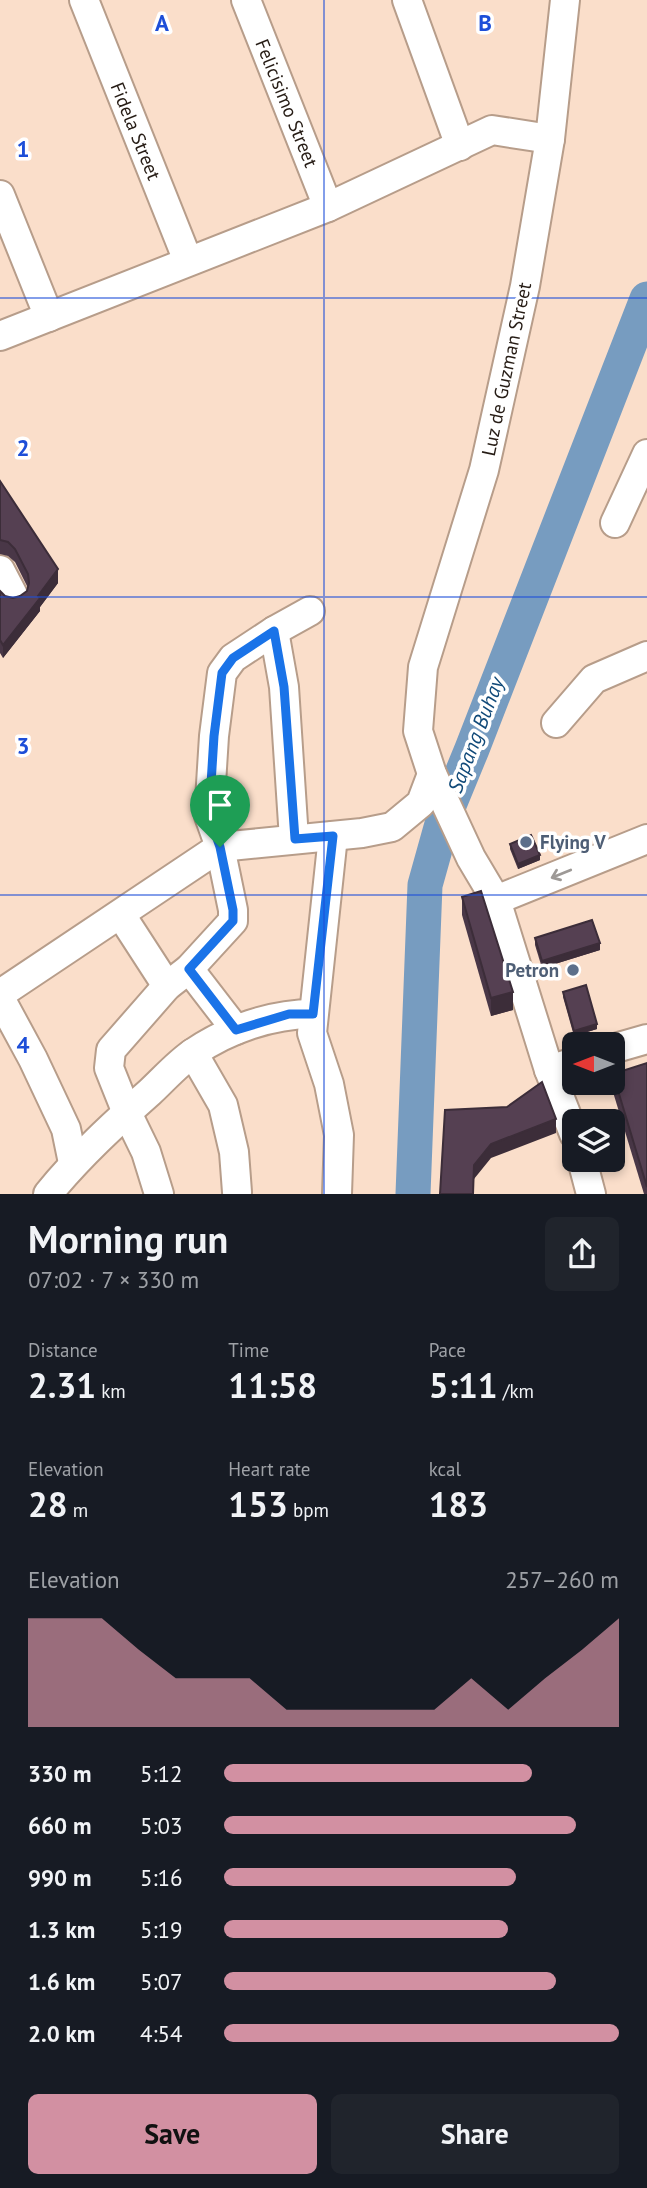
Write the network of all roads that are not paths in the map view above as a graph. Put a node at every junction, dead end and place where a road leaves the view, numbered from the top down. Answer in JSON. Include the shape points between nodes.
{"nodes":[{"id":1,"x":85,"y":0,"type":"edge"},
{"id":2,"x":246,"y":0,"type":"edge"},
{"id":3,"x":407,"y":0,"type":"edge"},
{"id":4,"x":565,"y":0,"type":"edge"},
{"id":5,"x":550,"y":139,"type":"junction"},
{"id":6,"x":460,"y":146,"type":"junction"},
{"id":7,"x":0,"y":195,"type":"edge"},
{"id":8,"x":328,"y":207,"type":"junction"},
{"id":9,"x":188,"y":261,"type":"junction"},
{"id":10,"x":49,"y":317,"type":"junction"},
{"id":11,"x":0,"y":336,"type":"edge"},
{"id":12,"x":647,"y":454,"type":"edge"},
{"id":13,"x":615,"y":523,"type":"dead end"},
{"id":14,"x":0,"y":570,"type":"edge"},
{"id":15,"x":13,"y":595,"type":"edge"},
{"id":16,"x":310,"y":611,"type":"dead end"},
{"id":17,"x":274,"y":631,"type":"junction"},
{"id":18,"x":647,"y":656,"type":"edge"},
{"id":19,"x":556,"y":723,"type":"dead end"},
{"id":20,"x":437,"y":781,"type":"junction"},
{"id":21,"x":333,"y":836,"type":"junction"},
{"id":22,"x":295,"y":839,"type":"junction"},
{"id":23,"x":647,"y":839,"type":"edge"},
{"id":24,"x":220,"y":847,"type":"junction"},
{"id":25,"x":496,"y":900,"type":"junction"},
{"id":26,"x":121,"y":915,"type":"junction"},
{"id":27,"x":178,"y":977,"type":"junction"},
{"id":28,"x":0,"y":996,"type":"edge"},
{"id":29,"x":313,"y":1014,"type":"junction"},
{"id":30,"x":236,"y":1030,"type":"junction"},
{"id":31,"x":647,"y":1038,"type":"edge"},
{"id":32,"x":625,"y":1045,"type":"edge"},
{"id":33,"x":192,"y":1053,"type":"junction"},
{"id":34,"x":561,"y":1066,"type":"edge"},
{"id":35,"x":569,"y":1109,"type":"edge"},
{"id":36,"x":127,"y":1113,"type":"junction"},
{"id":37,"x":73,"y":1163,"type":"junction"},
{"id":38,"x":585,"y":1172,"type":"edge"},
{"id":39,"x":153,"y":1190,"type":"edge"},
{"id":40,"x":237,"y":1192,"type":"dead end"},
{"id":41,"x":48,"y":1194,"type":"edge"},
{"id":42,"x":337,"y":1194,"type":"edge"},
{"id":43,"x":591,"y":1194,"type":"edge"}],
"edges":[{"from":1,"to":9,"type":"street","name":"Fidela Street"},
{"from":2,"to":8,"type":"street","name":"Felicisimo Street"},
{"from":3,"to":6,"type":"street"},
{"from":4,"to":5,"type":"street","name":"Luz de Guzman Street"},
{"from":5,"to":6,"type":"street","via":[[492,130]]},
{"from":5,"to":20,"type":"street","name":"Luz de Guzman Street","via":[[525,286],[484,470],[423,667],[418,731]]},
{"from":6,"to":8,"type":"street"},
{"from":7,"to":10,"type":"street"},
{"from":8,"to":9,"type":"street"},
{"from":9,"to":10,"type":"street"},
{"from":10,"to":11,"type":"street"},
{"from":12,"to":13,"type":"street"},
{"from":14,"to":15,"type":"street"},
{"from":16,"to":17,"type":"street"},
{"from":17,"to":22,"type":"street","via":[[284,687]]},
{"from":17,"to":24,"type":"street","via":[[233,658],[222,673],[209,816]]},
{"from":18,"to":19,"type":"street","via":[[594,678]]},
{"from":20,"to":21,"type":"street","via":[[421,803],[392,827]]},
{"from":20,"to":25,"type":"street","via":[[471,858]]},
{"from":21,"to":22,"type":"street"},
{"from":21,"to":29,"type":"street"},
{"from":22,"to":24,"type":"street"},
{"from":23,"to":25,"type":"street","one_way":true},
{"from":24,"to":26,"type":"street"},
{"from":24,"to":27,"type":"street","via":[[233,921]]},
{"from":25,"to":34,"type":"street"},
{"from":26,"to":27,"type":"street"},
{"from":26,"to":28,"type":"street"},
{"from":27,"to":30,"type":"street"},
{"from":27,"to":36,"type":"street","via":[[111,1050],[109,1068]]},
{"from":28,"to":37,"type":"street","via":[[66,1129]]},
{"from":29,"to":30,"type":"street","via":[[289,1014]]},
{"from":29,"to":42,"type":"street","via":[[312,1033],[339,1135]]},
{"from":30,"to":33,"type":"street"},
{"from":31,"to":32,"type":"street"},
{"from":33,"to":36,"type":"street"},
{"from":33,"to":40,"type":"street","via":[[223,1105]]},
{"from":34,"to":35,"type":"street"},
{"from":36,"to":37,"type":"street"},
{"from":36,"to":39,"type":"street","via":[[146,1152]]},
{"from":37,"to":41,"type":"street"},
{"from":38,"to":43,"type":"street"}]}
